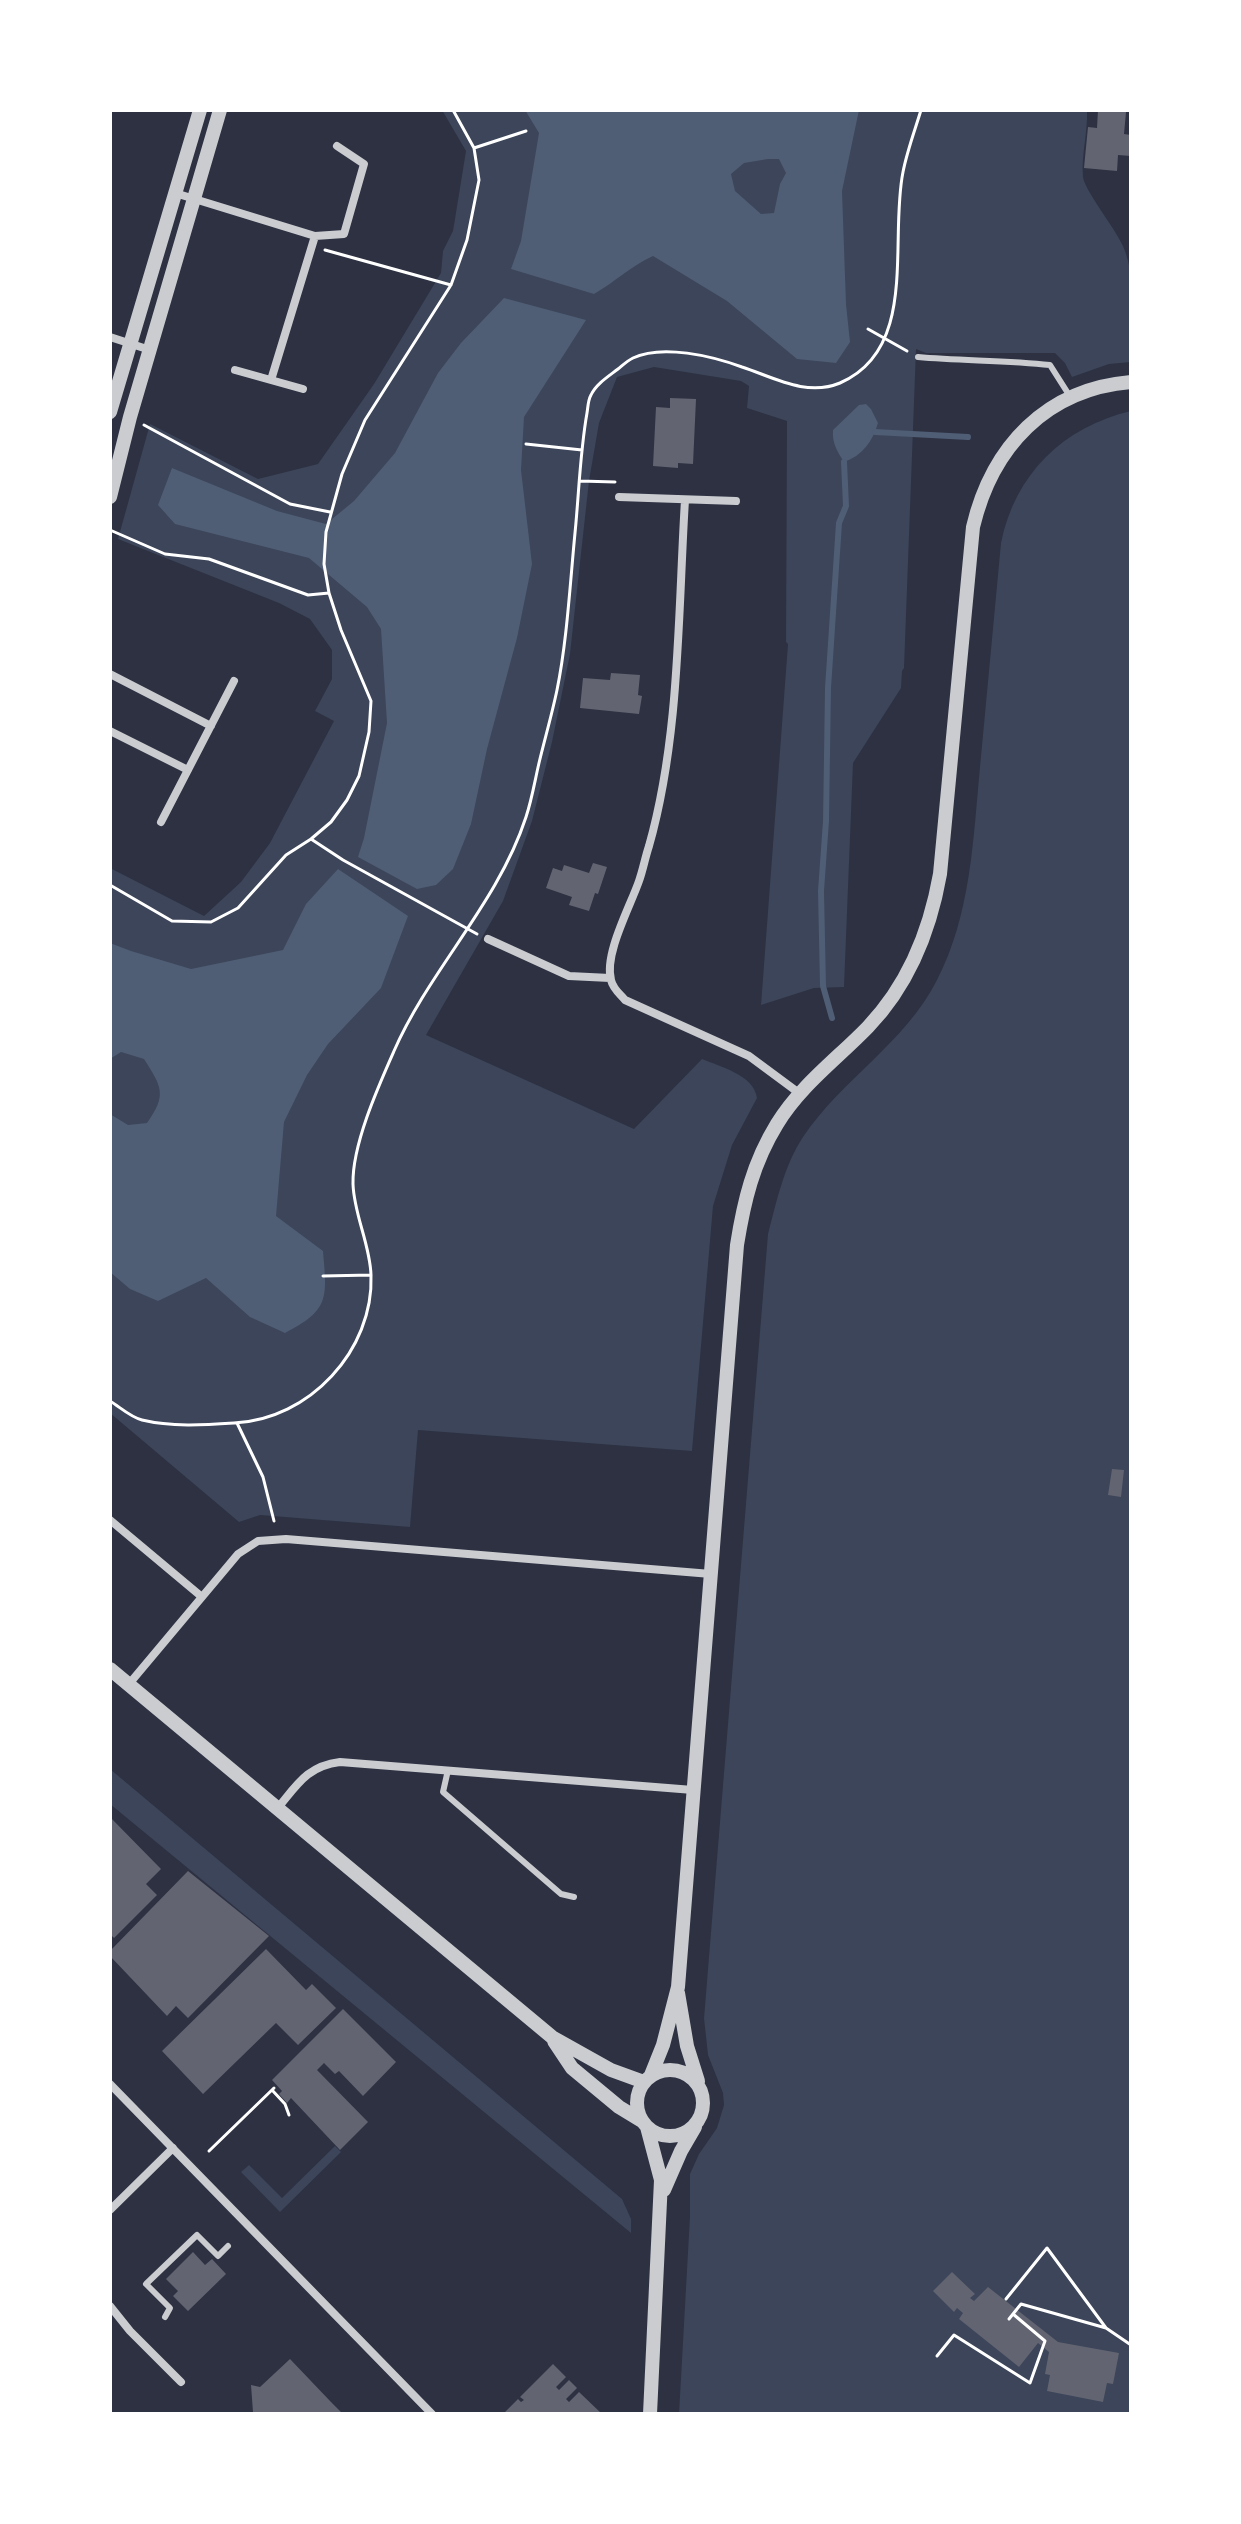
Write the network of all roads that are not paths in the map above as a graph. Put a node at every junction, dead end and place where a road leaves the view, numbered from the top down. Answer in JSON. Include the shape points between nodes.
{"nodes":[{"id":1,"x":200,"y":110,"type":"edge"},
{"id":2,"x":220,"y":110,"type":"edge"},
{"id":3,"x":337,"y":146,"type":"dead end"},
{"id":4,"x":175,"y":193,"type":"junction"},
{"id":5,"x":194,"y":199,"type":"junction"},
{"id":6,"x":315,"y":236,"type":"junction"},
{"id":7,"x":110,"y":337,"type":"edge"},
{"id":8,"x":131,"y":344,"type":"junction"},
{"id":9,"x":150,"y":350,"type":"junction"},
{"id":10,"x":918,"y":357,"type":"road end"},
{"id":11,"x":235,"y":370,"type":"dead end"},
{"id":12,"x":271,"y":380,"type":"junction"},
{"id":13,"x":1131,"y":382,"type":"edge"},
{"id":14,"x":303,"y":389,"type":"dead end"},
{"id":15,"x":1071,"y":398,"type":"junction"},
{"id":16,"x":110,"y":412,"type":"edge"},
{"id":17,"x":110,"y":497,"type":"edge"},
{"id":18,"x":619,"y":497,"type":"dead end"},
{"id":19,"x":685,"y":500,"type":"junction"},
{"id":20,"x":736,"y":501,"type":"dead end"},
{"id":21,"x":110,"y":674,"type":"edge"},
{"id":22,"x":234,"y":681,"type":"dead end"},
{"id":23,"x":211,"y":726,"type":"junction"},
{"id":24,"x":110,"y":731,"type":"edge"},
{"id":25,"x":188,"y":770,"type":"junction"},
{"id":26,"x":161,"y":822,"type":"dead end"},
{"id":27,"x":488,"y":939,"type":"dead end"},
{"id":28,"x":610,"y":978,"type":"junction"},
{"id":29,"x":799,"y":1093,"type":"junction"},
{"id":30,"x":110,"y":1520,"type":"edge"},
{"id":31,"x":711,"y":1574,"type":"junction"},
{"id":32,"x":202,"y":1597,"type":"junction"},
{"id":33,"x":110,"y":1669,"type":"edge"},
{"id":34,"x":129,"y":1684,"type":"junction"},
{"id":35,"x":448,"y":1770,"type":"junction"},
{"id":36,"x":693,"y":1790,"type":"junction"},
{"id":37,"x":277,"y":1809,"type":"junction"},
{"id":38,"x":574,"y":1897,"type":"dead end"},
{"id":39,"x":678,"y":1987,"type":"junction"},
{"id":40,"x":552,"y":2037,"type":"junction"},
{"id":41,"x":648,"y":2078,"type":"junction"},
{"id":42,"x":110,"y":2084,"type":"edge"},
{"id":43,"x":701,"y":2089,"type":"junction"},
{"id":44,"x":697,"y":2123,"type":"junction"},
{"id":45,"x":644,"y":2124,"type":"junction"},
{"id":46,"x":173,"y":2148,"type":"junction"},
{"id":47,"x":661,"y":2202,"type":"junction"},
{"id":48,"x":110,"y":2210,"type":"edge"},
{"id":49,"x":228,"y":2246,"type":"dead end"},
{"id":50,"x":110,"y":2306,"type":"edge"},
{"id":51,"x":165,"y":2317,"type":"dead end"},
{"id":52,"x":181,"y":2382,"type":"dead end"},
{"id":53,"x":432,"y":2414,"type":"edge"},
{"id":54,"x":650,"y":2414,"type":"edge"}],
"edges":[{"from":1,"to":4,"type":"street"},
{"from":2,"to":5,"type":"street"},
{"from":3,"to":6,"type":"street","via":[[364,164],[344,234]]},
{"from":4,"to":5,"type":"street"},
{"from":4,"to":8,"type":"street"},
{"from":5,"to":6,"type":"street"},
{"from":5,"to":9,"type":"street"},
{"from":6,"to":12,"type":"street"},
{"from":7,"to":8,"type":"street"},
{"from":8,"to":9,"type":"street"},
{"from":8,"to":16,"type":"street"},
{"from":9,"to":17,"type":"street"},
{"from":10,"to":15,"type":"lane","via":[[1050,365]]},
{"from":11,"to":12,"type":"street"},
{"from":12,"to":14,"type":"street"},
{"from":13,"to":15,"type":"street"},
{"from":15,"to":29,"type":"street","via":[[1016,437],[979,503],[940,874],[923,941],[869,1026]]},
{"from":18,"to":19,"type":"street"},
{"from":19,"to":20,"type":"street"},
{"from":19,"to":28,"type":"street","via":[[666,765],[656,820]]},
{"from":21,"to":23,"type":"street"},
{"from":22,"to":23,"type":"street"},
{"from":23,"to":25,"type":"street"},
{"from":24,"to":25,"type":"street"},
{"from":25,"to":26,"type":"street"},
{"from":27,"to":28,"type":"street","via":[[569,976]]},
{"from":28,"to":29,"type":"street","via":[[625,1000],[749,1056]]},
{"from":29,"to":31,"type":"street","via":[[777,1124],[745,1195]]},
{"from":30,"to":32,"type":"street"},
{"from":31,"to":32,"type":"street","via":[[271,1539],[238,1554]]},
{"from":31,"to":36,"type":"street"},
{"from":32,"to":34,"type":"street"},
{"from":33,"to":34,"type":"street"},
{"from":34,"to":37,"type":"street"},
{"from":35,"to":36,"type":"street"},
{"from":35,"to":37,"type":"street","via":[[323,1764],[302,1778]]},
{"from":35,"to":38,"type":"lane","via":[[443,1792],[561,1894]]},
{"from":36,"to":39,"type":"street"},
{"from":37,"to":40,"type":"street"},
{"from":39,"to":41,"type":"street"},
{"from":39,"to":43,"type":"street","via":[[691,2064]]},
{"from":40,"to":41,"type":"street","via":[[611,2070]]},
{"from":40,"to":45,"type":"street","via":[[572,2068]]},
{"from":41,"to":43,"type":"street","via":[[679,2071]]},
{"from":41,"to":45,"type":"street","via":[[637,2098]]},
{"from":42,"to":46,"type":"street"},
{"from":43,"to":44,"type":"street"},
{"from":44,"to":45,"type":"street","via":[[671,2137]]},
{"from":44,"to":47,"type":"street"},
{"from":45,"to":47,"type":"street","via":[[661,2180]]},
{"from":46,"to":48,"type":"street"},
{"from":46,"to":53,"type":"street"},
{"from":47,"to":54,"type":"street"},
{"from":49,"to":51,"type":"lane","via":[[218,2256],[197,2235],[146,2284],[170,2308]]},
{"from":50,"to":52,"type":"street"}]}
